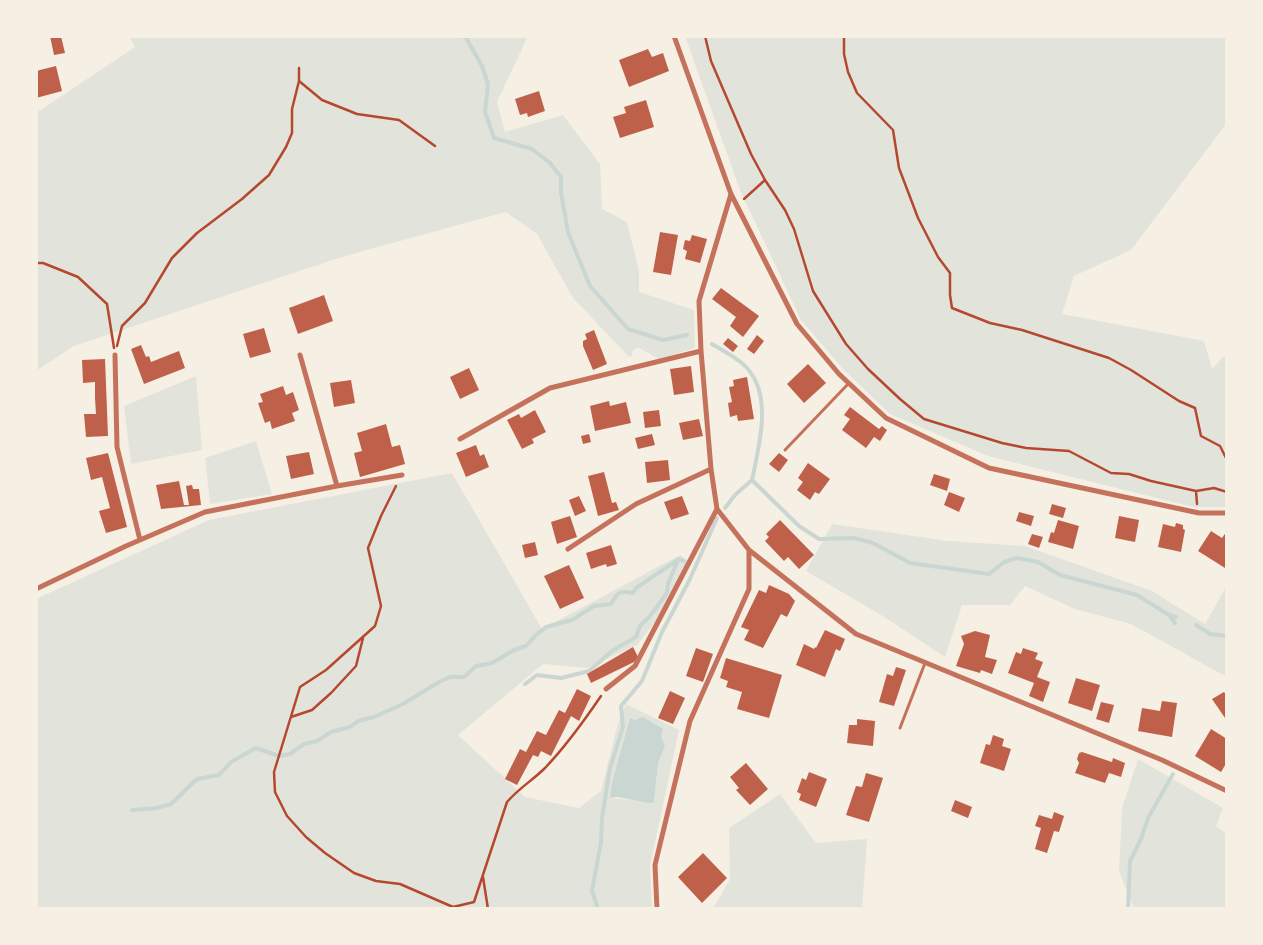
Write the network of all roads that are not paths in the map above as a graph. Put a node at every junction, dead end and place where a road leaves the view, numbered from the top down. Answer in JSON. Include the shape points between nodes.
{"nodes":[{"id":1,"x":674,"y":36,"type":"edge"},
{"id":2,"x":730,"y":194,"type":"junction"},
{"id":3,"x":701,"y":351,"type":"junction"},
{"id":4,"x":114,"y":355,"type":"road end"},
{"id":5,"x":300,"y":355,"type":"dead end"},
{"id":6,"x":849,"y":384,"type":"junction"},
{"id":7,"x":460,"y":439,"type":"dead end"},
{"id":8,"x":786,"y":450,"type":"dead end"},
{"id":9,"x":711,"y":469,"type":"junction"},
{"id":10,"x":402,"y":476,"type":"road end"},
{"id":11,"x":337,"y":486,"type":"junction"},
{"id":12,"x":717,"y":509,"type":"junction"},
{"id":13,"x":1227,"y":513,"type":"edge"},
{"id":14,"x":140,"y":540,"type":"junction"},
{"id":15,"x":568,"y":549,"type":"dead end"},
{"id":16,"x":749,"y":550,"type":"junction"},
{"id":17,"x":36,"y":589,"type":"edge"},
{"id":18,"x":925,"y":663,"type":"junction"},
{"id":19,"x":606,"y":689,"type":"road end"},
{"id":20,"x":900,"y":728,"type":"dead end"},
{"id":21,"x":1227,"y":791,"type":"edge"},
{"id":22,"x":657,"y":909,"type":"edge"}],
"edges":[{"from":1,"to":2,"type":"street"},
{"from":2,"to":3,"type":"street","via":[[699,301]]},
{"from":2,"to":6,"type":"street","via":[[797,324]]},
{"from":3,"to":7,"type":"street","via":[[550,388]]},
{"from":3,"to":9,"type":"street"},
{"from":4,"to":14,"type":"street","via":[[117,446]]},
{"from":5,"to":11,"type":"street"},
{"from":6,"to":8,"type":"lane"},
{"from":6,"to":13,"type":"street","via":[[886,418],[989,468],[1199,513]]},
{"from":9,"to":12,"type":"street"},
{"from":9,"to":15,"type":"street","via":[[636,504]]},
{"from":10,"to":11,"type":"street"},
{"from":11,"to":14,"type":"street","via":[[205,512]]},
{"from":12,"to":16,"type":"street"},
{"from":12,"to":19,"type":"street","via":[[635,666]]},
{"from":14,"to":17,"type":"street"},
{"from":16,"to":18,"type":"street","via":[[856,634]]},
{"from":16,"to":22,"type":"street","via":[[750,590],[690,721],[655,865]]},
{"from":18,"to":20,"type":"lane"},
{"from":18,"to":21,"type":"street","via":[[1162,760]]}]}
